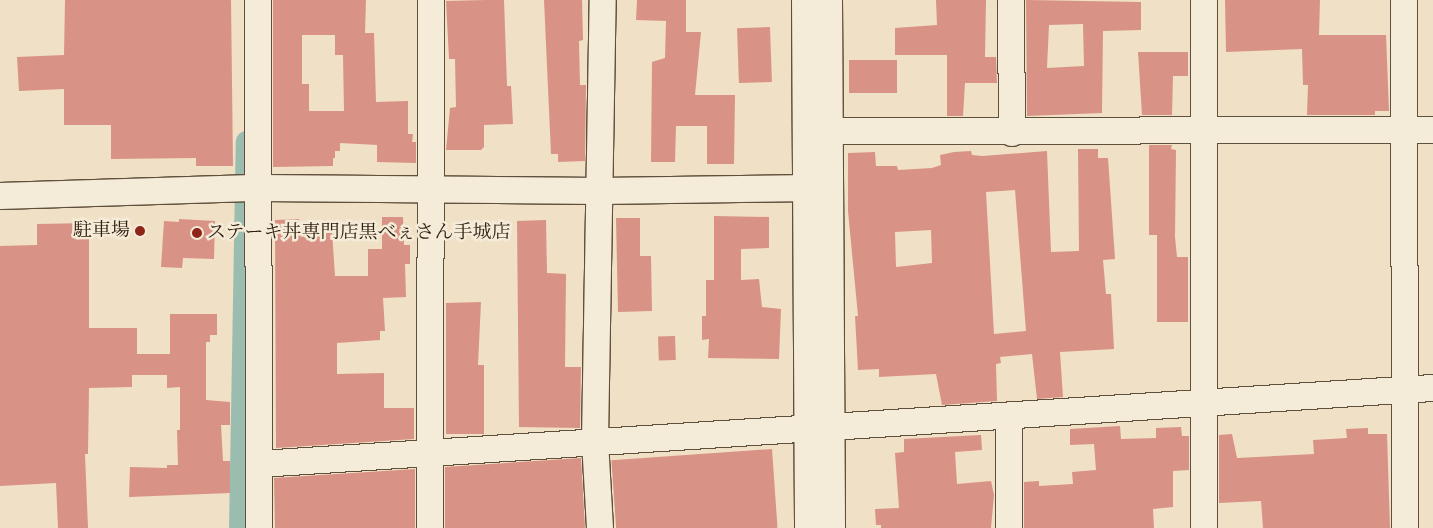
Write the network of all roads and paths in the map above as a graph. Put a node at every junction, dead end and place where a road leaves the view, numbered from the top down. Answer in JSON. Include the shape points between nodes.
{"nodes":[{"id":1,"x":258,"y":0,"type":"edge"},
{"id":2,"x":432,"y":0,"type":"edge"},
{"id":3,"x":603,"y":0,"type":"edge"},
{"id":4,"x":805,"y":0,"type":"edge"},
{"id":5,"x":829,"y":0,"type":"edge"},
{"id":6,"x":1011,"y":0,"type":"edge"},
{"id":7,"x":1204,"y":0,"type":"edge"},
{"id":8,"x":1404,"y":0,"type":"edge"},
{"id":9,"x":1404,"y":130,"type":"junction"},
{"id":10,"x":1433,"y":130,"type":"edge"},
{"id":11,"x":829,"y":131,"type":"junction"},
{"id":12,"x":1204,"y":131,"type":"junction"},
{"id":13,"x":1012,"y":133,"type":"junction"},
{"id":14,"x":260,"y":188,"type":"junction"},
{"id":15,"x":817,"y":188,"type":"junction"},
{"id":16,"x":431,"y":189,"type":"junction"},
{"id":17,"x":600,"y":191,"type":"junction"},
{"id":18,"x":0,"y":196,"type":"edge"},
{"id":19,"x":1433,"y":388,"type":"edge"},
{"id":20,"x":1404,"y":390,"type":"junction"},
{"id":21,"x":1205,"y":402,"type":"junction"},
{"id":22,"x":1009,"y":416,"type":"junction"},
{"id":23,"x":820,"y":428,"type":"junction"},
{"id":24,"x":595,"y":440,"type":"junction"},
{"id":25,"x":430,"y":451,"type":"junction"},
{"id":26,"x":260,"y":464,"type":"junction"},
{"id":27,"x":259,"y":528,"type":"edge"},
{"id":28,"x":430,"y":528,"type":"edge"},
{"id":29,"x":600,"y":528,"type":"edge"},
{"id":30,"x":808,"y":528,"type":"edge"},
{"id":31,"x":832,"y":528,"type":"edge"},
{"id":32,"x":1009,"y":528,"type":"edge"},
{"id":33,"x":1204,"y":528,"type":"edge"},
{"id":34,"x":1405,"y":528,"type":"edge"}],
"edges":[{"from":1,"to":14,"type":"street"},
{"from":2,"to":16,"type":"street"},
{"from":3,"to":17,"type":"street"},
{"from":4,"to":15,"type":"street"},
{"from":5,"to":11,"type":"street"},
{"from":6,"to":13,"type":"street"},
{"from":7,"to":12,"type":"street"},
{"from":8,"to":9,"type":"street"},
{"from":9,"to":10,"type":"street"},
{"from":9,"to":12,"type":"street"},
{"from":9,"to":20,"type":"street"},
{"from":11,"to":13,"type":"street"},
{"from":11,"to":15,"type":"street"},
{"from":12,"to":13,"type":"street"},
{"from":12,"to":21,"type":"street"},
{"from":14,"to":16,"type":"street"},
{"from":14,"to":18,"type":"street"},
{"from":14,"to":26,"type":"street"},
{"from":15,"to":17,"type":"street"},
{"from":15,"to":23,"type":"street"},
{"from":16,"to":17,"type":"street"},
{"from":16,"to":25,"type":"street"},
{"from":17,"to":24,"type":"street"},
{"from":19,"to":20,"type":"street"},
{"from":20,"to":21,"type":"street"},
{"from":20,"to":34,"type":"street"},
{"from":21,"to":22,"type":"street"},
{"from":21,"to":33,"type":"street"},
{"from":22,"to":23,"type":"street"},
{"from":22,"to":32,"type":"street"},
{"from":23,"to":24,"type":"street"},
{"from":23,"to":30,"type":"street"},
{"from":23,"to":31,"type":"street"},
{"from":24,"to":25,"type":"street"},
{"from":24,"to":29,"type":"street"},
{"from":25,"to":26,"type":"street"},
{"from":25,"to":28,"type":"street"},
{"from":26,"to":27,"type":"street"}]}
